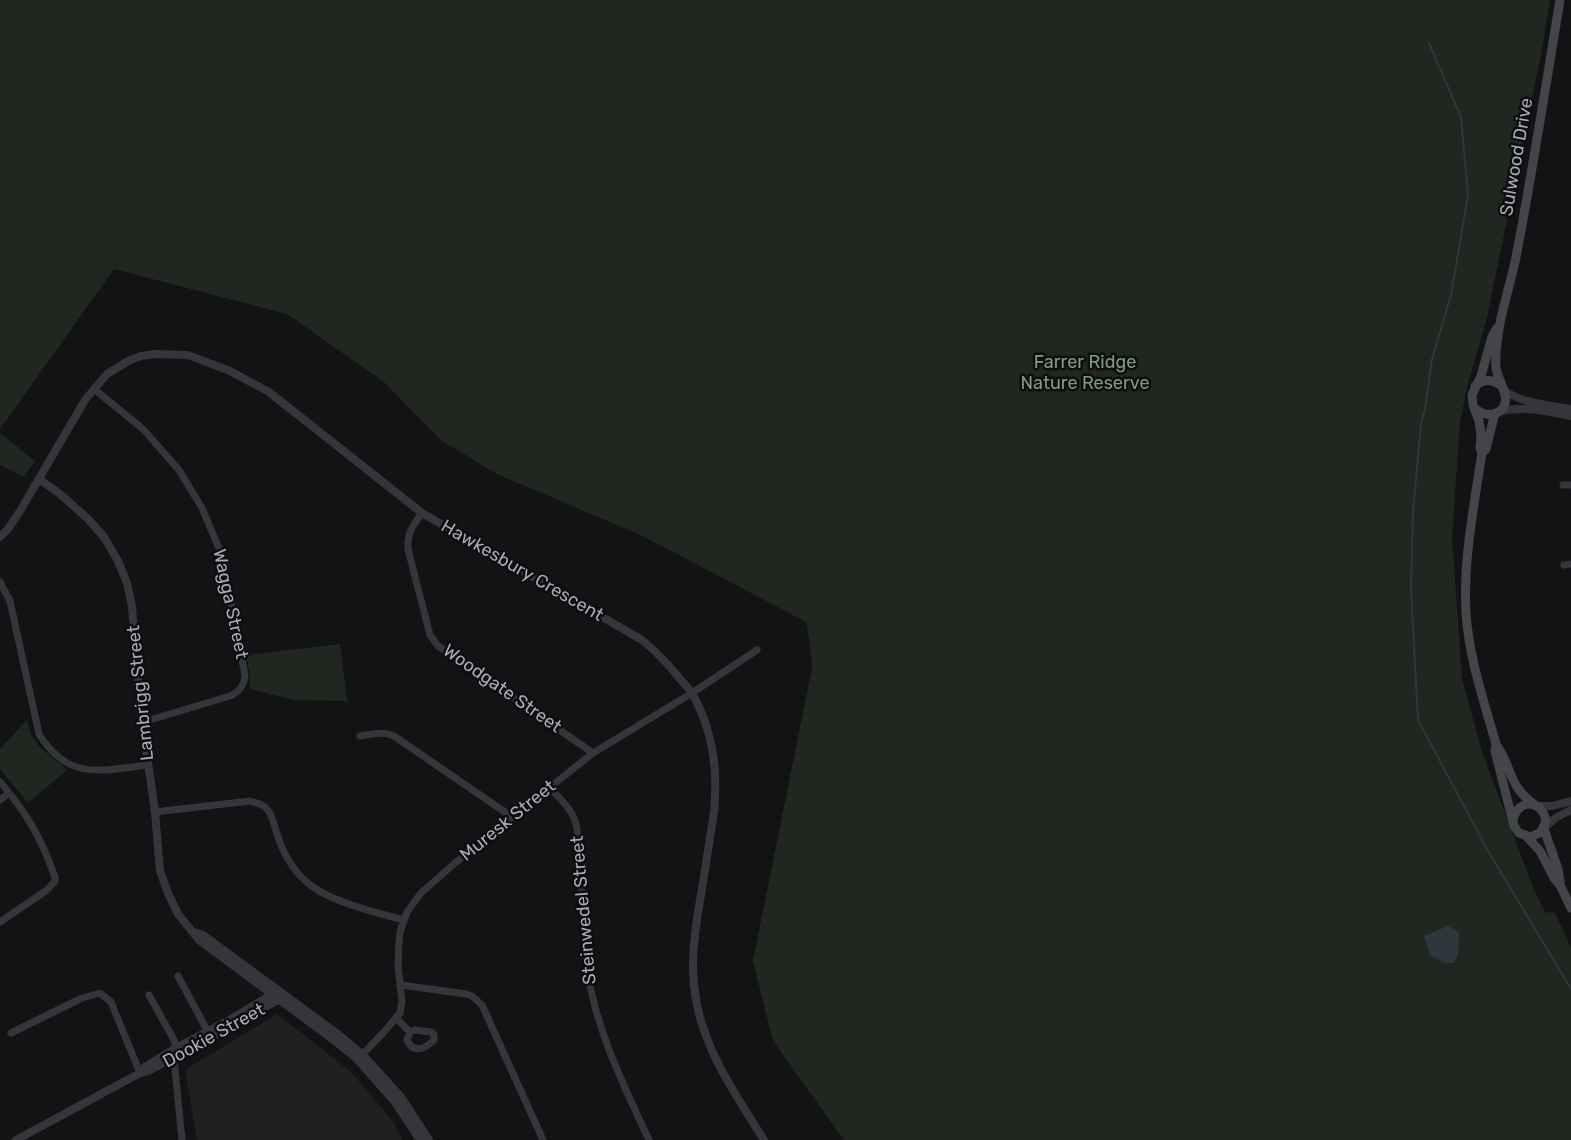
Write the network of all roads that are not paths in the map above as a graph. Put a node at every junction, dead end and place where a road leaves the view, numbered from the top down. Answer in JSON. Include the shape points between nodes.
{"nodes":[{"id":1,"x":1560,"y":0,"type":"edge"},
{"id":2,"x":1501,"y":319,"type":"junction"},
{"id":3,"x":1475,"y":386,"type":"junction"},
{"id":4,"x":1502,"y":388,"type":"junction"},
{"id":5,"x":94,"y":390,"type":"junction"},
{"id":6,"x":1476,"y":409,"type":"junction"},
{"id":7,"x":1571,"y":409,"type":"edge"},
{"id":8,"x":1497,"y":412,"type":"junction"},
{"id":9,"x":1571,"y":416,"type":"edge"},
{"id":10,"x":1482,"y":453,"type":"junction"},
{"id":11,"x":39,"y":478,"type":"junction"},
{"id":12,"x":422,"y":513,"type":"junction"},
{"id":13,"x":0,"y":537,"type":"edge"},
{"id":14,"x":0,"y":582,"type":"edge"},
{"id":15,"x":757,"y":650,"type":"dead end"},
{"id":16,"x":692,"y":693,"type":"junction"},
{"id":17,"x":143,"y":722,"type":"junction"},
{"id":18,"x":360,"y":736,"type":"dead end"},
{"id":19,"x":1496,"y":744,"type":"junction"},
{"id":20,"x":593,"y":753,"type":"junction"},
{"id":21,"x":148,"y":765,"type":"junction"},
{"id":22,"x":0,"y":782,"type":"edge"},
{"id":23,"x":549,"y":787,"type":"junction"},
{"id":24,"x":9,"y":793,"type":"junction"},
{"id":25,"x":0,"y":800,"type":"edge"},
{"id":26,"x":1571,"y":801,"type":"edge"},
{"id":27,"x":1535,"y":805,"type":"junction"},
{"id":28,"x":1571,"y":810,"type":"edge"},
{"id":29,"x":155,"y":812,"type":"junction"},
{"id":30,"x":512,"y":817,"type":"junction"},
{"id":31,"x":1513,"y":821,"type":"junction"},
{"id":32,"x":1544,"y":829,"type":"junction"},
{"id":33,"x":1527,"y":837,"type":"junction"},
{"id":34,"x":1560,"y":885,"type":"junction"},
{"id":35,"x":1571,"y":908,"type":"edge"},
{"id":36,"x":404,"y":920,"type":"junction"},
{"id":37,"x":0,"y":922,"type":"edge"},
{"id":38,"x":178,"y":976,"type":"dead end"},
{"id":39,"x":401,"y":985,"type":"junction"},
{"id":40,"x":149,"y":995,"type":"dead end"},
{"id":41,"x":279,"y":995,"type":"junction"},
{"id":42,"x":396,"y":1018,"type":"junction"},
{"id":43,"x":208,"y":1032,"type":"junction"},
{"id":44,"x":410,"y":1032,"type":"dead end"},
{"id":45,"x":11,"y":1033,"type":"dead end"},
{"id":46,"x":176,"y":1048,"type":"junction"},
{"id":47,"x":360,"y":1057,"type":"junction"},
{"id":48,"x":174,"y":1059,"type":"junction"},
{"id":49,"x":140,"y":1072,"type":"junction"},
{"id":50,"x":16,"y":1140,"type":"edge"},
{"id":51,"x":182,"y":1140,"type":"edge"},
{"id":52,"x":420,"y":1140,"type":"edge"},
{"id":53,"x":429,"y":1140,"type":"edge"},
{"id":54,"x":543,"y":1140,"type":"edge"},
{"id":55,"x":649,"y":1140,"type":"edge"},
{"id":56,"x":764,"y":1140,"type":"edge"}],
"edges":[{"from":1,"to":2,"type":"main road","name":"Sulwood Drive","via":[[1523,220]]},
{"from":2,"to":3,"type":"main road","name":"Sulwood Drive"},
{"from":2,"to":4,"type":"main road","name":"Sulwood Drive","via":[[1496,368]]},
{"from":3,"to":4,"type":"main road","via":[[1490,380]]},
{"from":3,"to":6,"type":"main road","name":"Sulwood Drive","via":[[1472,400]]},
{"from":4,"to":7,"type":"street","via":[[1513,397]]},
{"from":4,"to":8,"type":"main road","name":"Sulwood Drive","via":[[1505,402]]},
{"from":5,"to":11,"type":"street","name":"Hawkesbury Crescent"},
{"from":5,"to":12,"type":"street","name":"Hawkesbury Crescent","via":[[107,374],[141,357],[176,353],[209,362],[269,392]]},
{"from":5,"to":17,"type":"street","name":"Wagga Street","via":[[143,429],[179,470],[202,508],[221,553],[245,675],[241,688],[230,696]]},
{"from":6,"to":8,"type":"main road","via":[[1487,415]]},
{"from":6,"to":10,"type":"main road","name":"Sulwood Drive"},
{"from":8,"to":9,"type":"street","via":[[1526,408]]},
{"from":8,"to":10,"type":"main road","name":"Sulwood Drive"},
{"from":10,"to":19,"type":"main road","name":"Sulwood Drive","via":[[1468,547],[1466,597],[1471,649]]},
{"from":11,"to":13,"type":"street","name":"Hawkesbury Crescent"},
{"from":11,"to":17,"type":"street","name":"Lambrigg Street","via":[[88,519],[118,561],[132,607]]},
{"from":12,"to":16,"type":"street","name":"Hawkesbury Crescent","via":[[642,640]]},
{"from":12,"to":20,"type":"street","name":"Woodgate Street","via":[[410,530],[408,549],[433,641]]},
{"from":14,"to":21,"type":"street","via":[[10,601],[39,734],[48,748],[83,770]]},
{"from":15,"to":16,"type":"street","name":"Muresk Street"},
{"from":16,"to":20,"type":"street","name":"Muresk Street"},
{"from":16,"to":56,"type":"street","name":"Hawkesbury Crescent","via":[[706,727],[716,769],[714,812],[693,942],[695,993],[718,1064]]},
{"from":17,"to":21,"type":"street","name":"Lambrigg Street"},
{"from":18,"to":30,"type":"street","via":[[381,732],[394,736]]},
{"from":19,"to":27,"type":"main road","name":"Sulwood Drive","via":[[1515,786]]},
{"from":19,"to":31,"type":"main road","name":"Sulwood Drive"},
{"from":20,"to":23,"type":"street","name":"Muresk Street"},
{"from":21,"to":29,"type":"street","name":"Lambrigg Street"},
{"from":22,"to":24,"type":"street"},
{"from":23,"to":30,"type":"street","name":"Muresk Street"},
{"from":23,"to":55,"type":"street","name":"Steinwedel Street","via":[[575,819],[591,992],[609,1051]]},
{"from":24,"to":25,"type":"street"},
{"from":24,"to":37,"type":"street","via":[[38,834],[55,880],[47,890]]},
{"from":26,"to":27,"type":"street"},
{"from":27,"to":31,"type":"main road","via":[[1520,808]]},
{"from":27,"to":32,"type":"main road","via":[[1546,817]]},
{"from":28,"to":32,"type":"street"},
{"from":29,"to":36,"type":"street","via":[[250,801],[264,806],[288,861],[309,885],[329,896]]},
{"from":29,"to":41,"type":"street","name":"Lambrigg Street","via":[[160,871],[178,914],[199,940]]},
{"from":30,"to":36,"type":"street","name":"Muresk Street","via":[[422,893]]},
{"from":31,"to":33,"type":"main road","via":[[1519,833]]},
{"from":32,"to":33,"type":"main road"},
{"from":32,"to":34,"type":"main road"},
{"from":33,"to":34,"type":"main road"},
{"from":34,"to":35,"type":"main road"},
{"from":36,"to":39,"type":"street","name":"Muresk Street","via":[[399,943]]},
{"from":38,"to":43,"type":"street"},
{"from":39,"to":42,"type":"street","name":"Muresk Street","via":[[402,1002]]},
{"from":39,"to":54,"type":"street","via":[[477,999]]},
{"from":40,"to":46,"type":"street"},
{"from":41,"to":43,"type":"street","name":"Dookie Street"},
{"from":41,"to":47,"type":"street","name":"Lambrigg Street"},
{"from":41,"to":48,"type":"street","name":"Dookie Street"},
{"from":42,"to":44,"type":"street"},
{"from":42,"to":47,"type":"street"},
{"from":43,"to":46,"type":"street","name":"Dookie Street"},
{"from":45,"to":49,"type":"street","via":[[100,993],[111,1002]]},
{"from":46,"to":48,"type":"street"},
{"from":46,"to":49,"type":"street","name":"Dookie Street"},
{"from":47,"to":52,"type":"street","name":"Lambrigg Street"},
{"from":47,"to":53,"type":"street","name":"Lambrigg Street","via":[[401,1097]]},
{"from":48,"to":49,"type":"street","name":"Dookie Street"},
{"from":48,"to":51,"type":"street"},
{"from":49,"to":50,"type":"street","name":"Dookie Street"}]}
